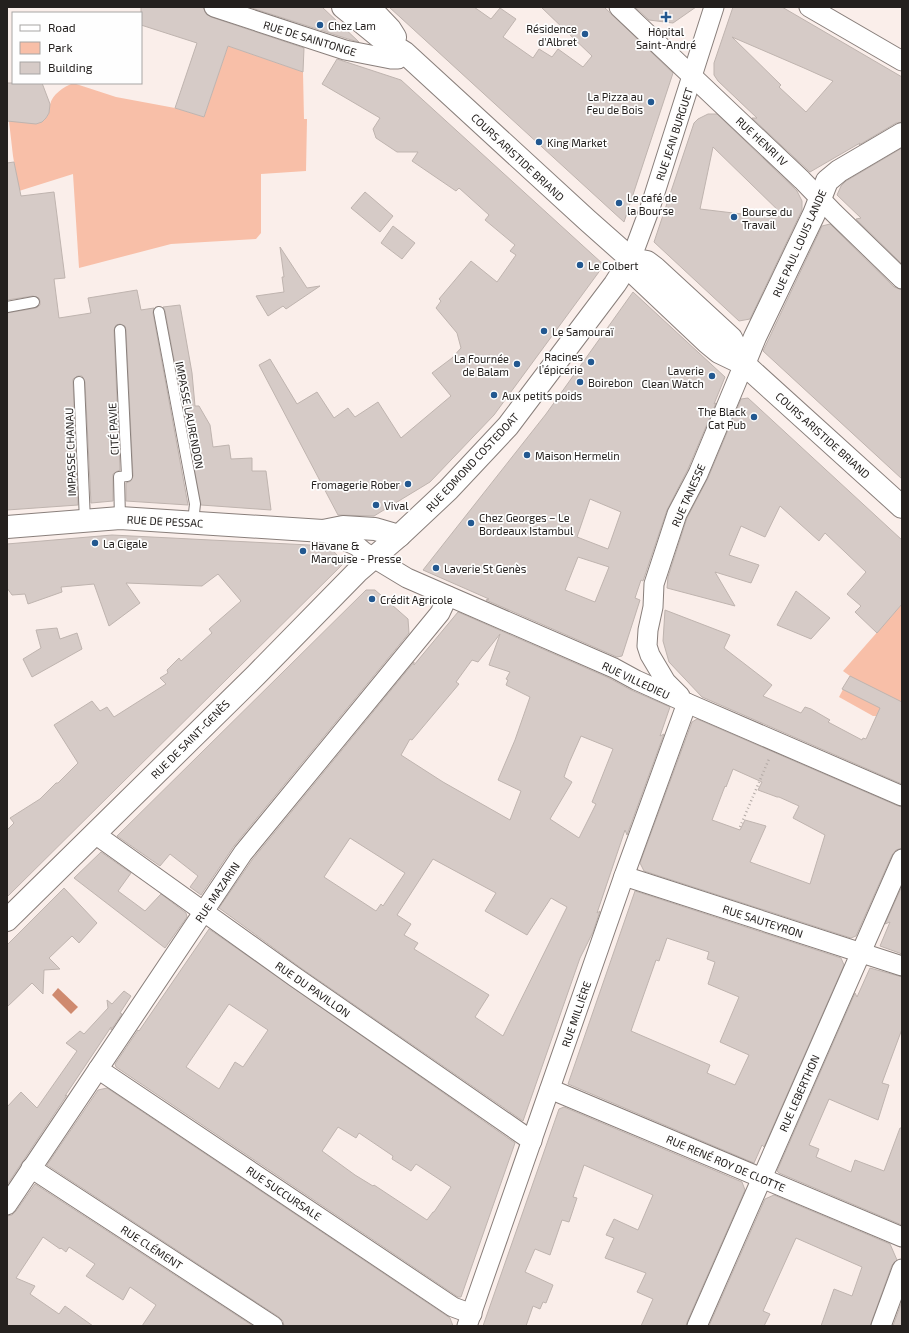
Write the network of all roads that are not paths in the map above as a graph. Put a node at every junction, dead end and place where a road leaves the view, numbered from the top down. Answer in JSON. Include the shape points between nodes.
{"nodes":[{"id":1,"x":214,"y":7,"type":"edge"},
{"id":2,"x":342,"y":7,"type":"edge"},
{"id":3,"x":369,"y":7,"type":"edge"},
{"id":4,"x":619,"y":7,"type":"edge"},
{"id":5,"x":714,"y":7,"type":"edge"},
{"id":6,"x":809,"y":7,"type":"edge"},
{"id":7,"x":405,"y":53,"type":"junction"},
{"id":8,"x":902,"y":61,"type":"edge"},
{"id":9,"x":693,"y":77,"type":"junction"},
{"id":10,"x":902,"y":134,"type":"edge"},
{"id":11,"x":820,"y":198,"type":"junction"},
{"id":12,"x":631,"y":259,"type":"junction"},
{"id":13,"x":902,"y":279,"type":"edge"},
{"id":14,"x":34,"y":302,"type":"dead end"},
{"id":15,"x":7,"y":307,"type":"edge"},
{"id":16,"x":159,"y":312,"type":"dead end"},
{"id":17,"x":120,"y":330,"type":"dead end"},
{"id":18,"x":744,"y":364,"type":"junction"},
{"id":19,"x":80,"y":382,"type":"dead end"},
{"id":20,"x":902,"y":507,"type":"edge"},
{"id":21,"x":120,"y":518,"type":"junction"},
{"id":22,"x":85,"y":521,"type":"junction"},
{"id":23,"x":193,"y":522,"type":"junction"},
{"id":24,"x":7,"y":527,"type":"edge"},
{"id":25,"x":323,"y":531,"type":"junction"},
{"id":26,"x":399,"y":536,"type":"junction"},
{"id":27,"x":373,"y":558,"type":"junction"},
{"id":28,"x":448,"y":596,"type":"junction"},
{"id":29,"x":650,"y":655,"type":"junction"},
{"id":30,"x":614,"y":668,"type":"junction"},
{"id":31,"x":687,"y":703,"type":"junction"},
{"id":32,"x":902,"y":796,"type":"edge"},
{"id":33,"x":95,"y":834,"type":"junction"},
{"id":34,"x":902,"y":859,"type":"edge"},
{"id":35,"x":624,"y":876,"type":"junction"},
{"id":36,"x":203,"y":911,"type":"junction"},
{"id":37,"x":7,"y":920,"type":"edge"},
{"id":38,"x":861,"y":953,"type":"junction"},
{"id":39,"x":902,"y":966,"type":"edge"},
{"id":40,"x":98,"y":1069,"type":"junction"},
{"id":41,"x":550,"y":1089,"type":"junction"},
{"id":42,"x":532,"y":1141,"type":"junction"},
{"id":43,"x":31,"y":1168,"type":"junction"},
{"id":44,"x":762,"y":1178,"type":"junction"},
{"id":45,"x":7,"y":1205,"type":"edge"},
{"id":46,"x":902,"y":1238,"type":"edge"},
{"id":47,"x":902,"y":1269,"type":"edge"},
{"id":48,"x":469,"y":1320,"type":"edge"},
{"id":49,"x":273,"y":1326,"type":"edge"},
{"id":50,"x":697,"y":1326,"type":"edge"},
{"id":51,"x":882,"y":1326,"type":"edge"}],
"edges":[{"from":1,"to":7,"type":"street","name":"RUE DE SAINTONGE","via":[[344,50],[391,60],[398,60]]},
{"from":2,"to":7,"type":"main road","name":"COURS ARISTIDE BRIAND","via":[[381,38]]},
{"from":3,"to":7,"type":"main road","name":"COURS ARISTIDE BRIAND","via":[[390,29]]},
{"from":4,"to":9,"type":"street","name":"RUE HENRI IV"},
{"from":5,"to":9,"type":"street","name":"RUE JEAN BURGUET"},
{"from":6,"to":8,"type":"street"},
{"from":7,"to":12,"type":"main road","name":"COURS ARISTIDE BRIAND"},
{"from":9,"to":11,"type":"street","name":"RUE HENRI IV"},
{"from":9,"to":12,"type":"street","name":"RUE JEAN BURGUET"},
{"from":10,"to":11,"type":"main road","name":"RUE PAUL LOUIS LANDE","via":[[839,171],[827,181]]},
{"from":11,"to":13,"type":"street","name":"RUE HENRI IV"},
{"from":11,"to":18,"type":"main road","name":"RUE PAUL LOUIS LANDE"},
{"from":12,"to":18,"type":"main road","name":"COURS ARISTIDE BRIAND","via":[[636,275],[648,287],[719,352]]},
{"from":12,"to":26,"type":"main road","name":"RUE EDMOND COSTEDOAT","via":[[508,426],[448,490]]},
{"from":14,"to":15,"type":"lane"},
{"from":16,"to":23,"type":"lane","name":"IMPASSE LAURENDON","via":[[195,504]]},
{"from":17,"to":21,"type":"lane","name":"CITÉ PAVIE","via":[[127,476],[119,477]]},
{"from":18,"to":20,"type":"main road","name":"COURS ARISTIDE BRIAND"},
{"from":18,"to":29,"type":"street","name":"RUE TANESSE","via":[[698,474],[677,514],[654,584],[647,646]]},
{"from":19,"to":22,"type":"lane","name":"IMPASSE CHANAU"},
{"from":21,"to":22,"type":"main road","name":"RUE DE PESSAC"},
{"from":21,"to":23,"type":"main road","name":"RUE DE PESSAC"},
{"from":22,"to":24,"type":"main road","name":"RUE DE PESSAC"},
{"from":23,"to":25,"type":"main road","name":"RUE DE PESSAC"},
{"from":25,"to":26,"type":"main road","name":"RUE DE PESSAC","via":[[343,527],[375,529]]},
{"from":25,"to":27,"type":"street","name":"RUE DE PESSAC","via":[[357,546]]},
{"from":26,"to":27,"type":"main road","name":"RUE EDMOND COSTEDOAT"},
{"from":27,"to":28,"type":"street","name":"RUE VILLEDIEU","via":[[407,578]]},
{"from":27,"to":33,"type":"main road","name":"RUE DE SAINT-GENÈS"},
{"from":28,"to":30,"type":"street","name":"RUE VILLEDIEU"},
{"from":28,"to":36,"type":"street","name":"RUE MAZARIN","via":[[440,613],[243,853]]},
{"from":29,"to":30,"type":"street","via":[[635,668]]},
{"from":29,"to":31,"type":"street","name":"RUE TANESSE","via":[[666,682]]},
{"from":30,"to":31,"type":"street","name":"RUE VILLEDIEU"},
{"from":31,"to":32,"type":"street","name":"RUE VILLEDIEU"},
{"from":31,"to":35,"type":"street","name":"RUE MILLIÈRE"},
{"from":33,"to":36,"type":"street","name":"RUE DU PAVILLON"},
{"from":33,"to":37,"type":"main road","name":"RUE DE SAINT-GENÈS"},
{"from":34,"to":38,"type":"street","name":"RUE LEBERTHON"},
{"from":35,"to":38,"type":"street","name":"RUE SAUTEYRON"},
{"from":35,"to":41,"type":"street","name":"RUE MILLIÈRE"},
{"from":36,"to":40,"type":"street","name":"RUE MAZARIN"},
{"from":36,"to":42,"type":"street","name":"RUE DU PAVILLON"},
{"from":38,"to":39,"type":"street","name":"RUE SAUTEYRON"},
{"from":38,"to":44,"type":"street","name":"RUE LEBERTHON"},
{"from":40,"to":43,"type":"street","name":"RUE MAZARIN"},
{"from":40,"to":48,"type":"street","name":"RUE SUCCURSALE"},
{"from":41,"to":42,"type":"street","name":"RUE MILLIÈRE"},
{"from":41,"to":44,"type":"street","name":"RUE RENÉ ROY DE CLOTTE"},
{"from":42,"to":48,"type":"street","name":"RUE MILLIÈRE"},
{"from":43,"to":45,"type":"street","name":"RUE MAZARIN"},
{"from":43,"to":49,"type":"street","name":"RUE CLÉMENT"},
{"from":44,"to":46,"type":"street","name":"RUE RENÉ ROY DE CLOTTE"},
{"from":44,"to":50,"type":"street","name":"RUE LEBERTHON"},
{"from":47,"to":51,"type":"street"}]}
